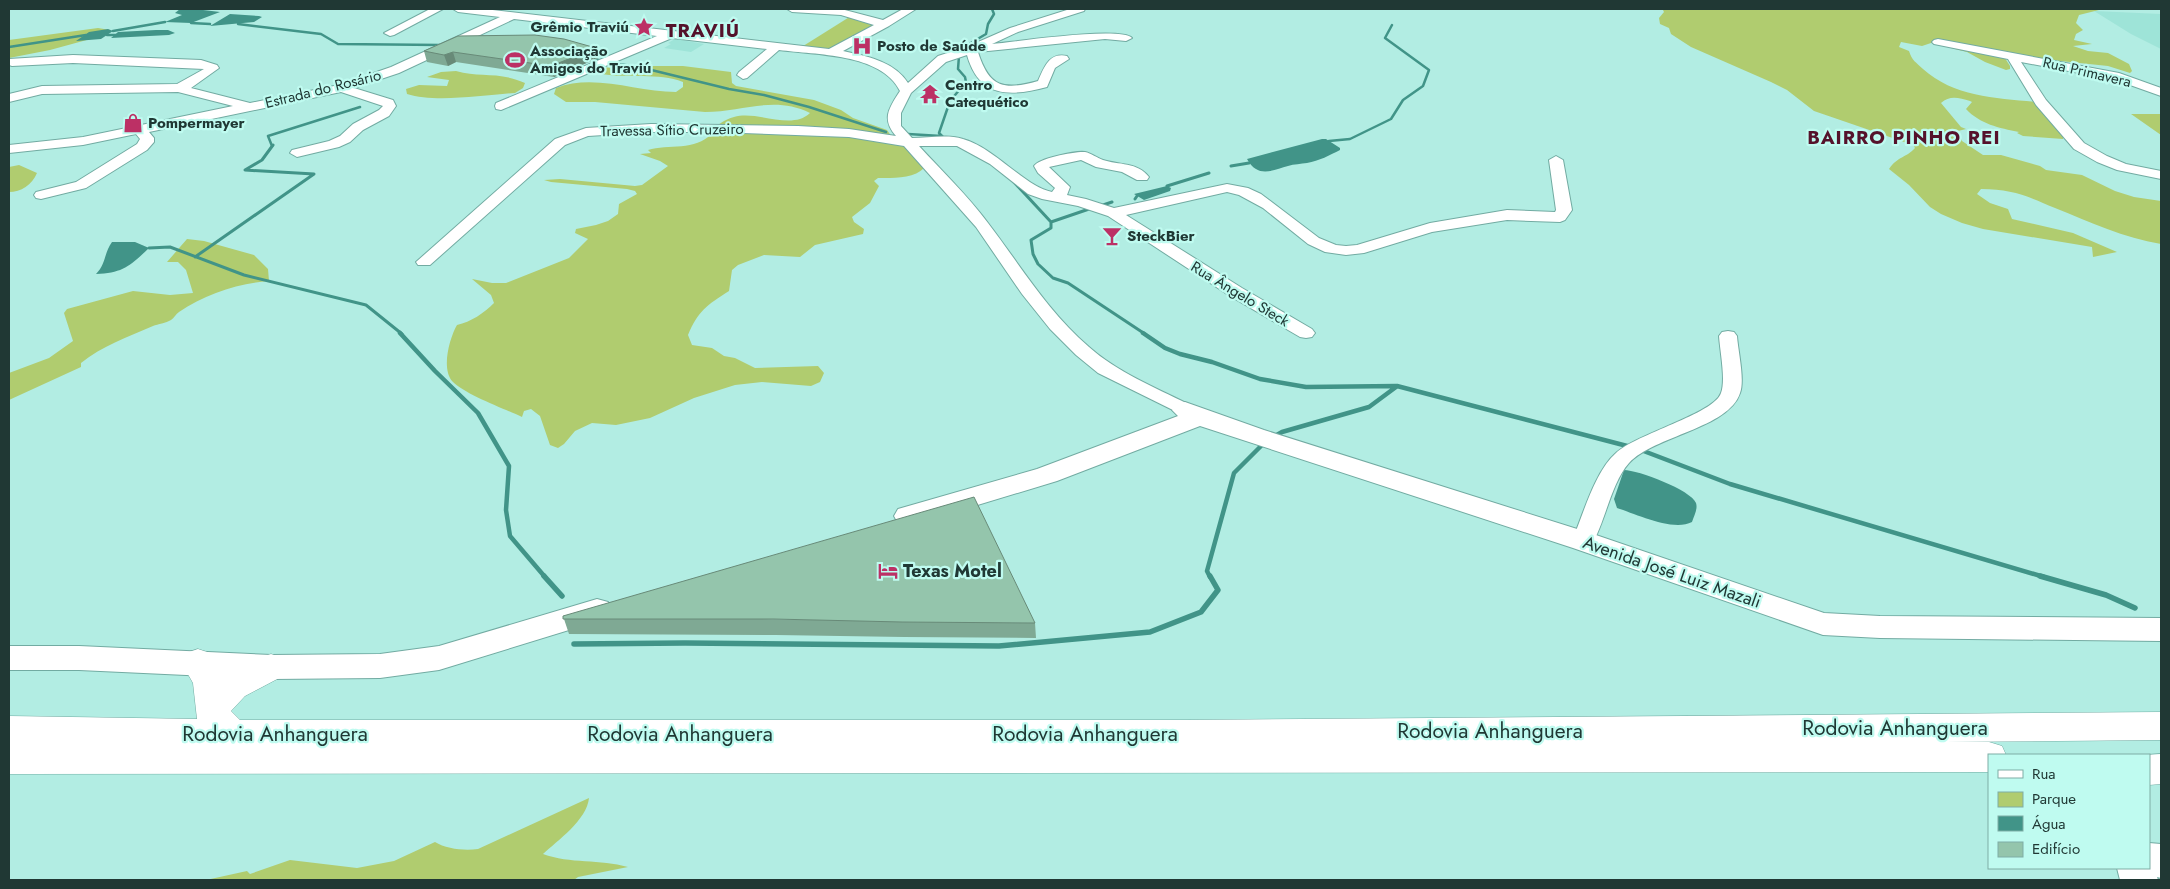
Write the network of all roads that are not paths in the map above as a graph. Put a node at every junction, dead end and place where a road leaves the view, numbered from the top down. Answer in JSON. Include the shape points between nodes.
{"nodes":[{"id":1,"x":438,"y":9,"type":"edge"},
{"id":2,"x":458,"y":9,"type":"edge"},
{"id":3,"x":525,"y":9,"type":"edge"},
{"id":4,"x":792,"y":9,"type":"edge"},
{"id":5,"x":911,"y":9,"type":"edge"},
{"id":6,"x":1080,"y":9,"type":"edge"},
{"id":7,"x":509,"y":16,"type":"junction"},
{"id":8,"x":885,"y":24,"type":"junction"},
{"id":9,"x":390,"y":33,"type":"dead end"},
{"id":10,"x":669,"y":35,"type":"junction"},
{"id":11,"x":1126,"y":38,"type":"dead end"},
{"id":12,"x":458,"y":42,"type":"junction"},
{"id":13,"x":487,"y":42,"type":"edge"},
{"id":14,"x":1938,"y":42,"type":"dead end"},
{"id":15,"x":776,"y":47,"type":"junction"},
{"id":16,"x":971,"y":49,"type":"junction"},
{"id":17,"x":595,"y":53,"type":"edge"},
{"id":18,"x":831,"y":53,"type":"junction"},
{"id":19,"x":2011,"y":55,"type":"junction"},
{"id":20,"x":618,"y":58,"type":"junction"},
{"id":21,"x":1063,"y":59,"type":"dead end"},
{"id":22,"x":12,"y":62,"type":"dead end"},
{"id":23,"x":743,"y":75,"type":"dead end"},
{"id":24,"x":178,"y":88,"type":"junction"},
{"id":25,"x":342,"y":88,"type":"junction"},
{"id":26,"x":906,"y":92,"type":"junction"},
{"id":27,"x":2161,"y":92,"type":"edge"},
{"id":28,"x":9,"y":98,"type":"edge"},
{"id":29,"x":501,"y":106,"type":"dead end"},
{"id":30,"x":250,"y":107,"type":"junction"},
{"id":31,"x":140,"y":130,"type":"junction"},
{"id":32,"x":906,"y":142,"type":"junction"},
{"id":33,"x":9,"y":148,"type":"edge"},
{"id":34,"x":297,"y":153,"type":"dead end"},
{"id":35,"x":1556,"y":160,"type":"dead end"},
{"id":36,"x":2161,"y":175,"type":"edge"},
{"id":37,"x":1142,"y":176,"type":"dead end"},
{"id":38,"x":41,"y":195,"type":"dead end"},
{"id":39,"x":1056,"y":197,"type":"junction"},
{"id":40,"x":1113,"y":213,"type":"junction"},
{"id":41,"x":424,"y":262,"type":"dead end"},
{"id":42,"x":1306,"y":333,"type":"dead end"},
{"id":43,"x":1728,"y":336,"type":"dead end"},
{"id":44,"x":1190,"y":412,"type":"junction"},
{"id":45,"x":879,"y":525,"type":"edge"},
{"id":46,"x":1583,"y":541,"type":"junction"},
{"id":47,"x":622,"y":602,"type":"edge"},
{"id":48,"x":2161,"y":630,"type":"edge"},
{"id":49,"x":9,"y":658,"type":"edge"},
{"id":50,"x":198,"y":662,"type":"junction"},
{"id":51,"x":271,"y":667,"type":"junction"},
{"id":52,"x":222,"y":721,"type":"junction"},
{"id":53,"x":2161,"y":726,"type":"edge"},
{"id":54,"x":9,"y":730,"type":"edge"},
{"id":55,"x":1988,"y":757,"type":"edge"},
{"id":56,"x":1857,"y":758,"type":"junction"},
{"id":57,"x":9,"y":759,"type":"edge"},
{"id":58,"x":1988,"y":769,"type":"edge"}],
"edges":[{"from":1,"to":9,"type":"street"},
{"from":2,"to":7,"type":"street"},
{"from":3,"to":7,"type":"street","name":"Estrada do Rosário"},
{"from":4,"to":8,"type":"street","via":[[841,12]]},
{"from":5,"to":8,"type":"street"},
{"from":6,"to":16,"type":"street","via":[[1044,19]]},
{"from":7,"to":10,"type":"street"},
{"from":7,"to":12,"type":"street","name":"Estrada do Rosário"},
{"from":8,"to":18,"type":"street"},
{"from":10,"to":15,"type":"street"},
{"from":10,"to":20,"type":"street"},
{"from":11,"to":16,"type":"street","via":[[1105,36]]},
{"from":12,"to":13,"type":"street"},
{"from":12,"to":25,"type":"street","name":"Estrada do Rosário","via":[[396,70]]},
{"from":14,"to":19,"type":"street","name":"Rua Primavera"},
{"from":15,"to":18,"type":"street"},
{"from":15,"to":23,"type":"street"},
{"from":16,"to":21,"type":"street","via":[[973,62],[983,78],[993,85],[1014,89],[1044,84],[1050,65]]},
{"from":16,"to":26,"type":"street","via":[[942,59]]},
{"from":17,"to":20,"type":"street"},
{"from":18,"to":26,"type":"street","via":[[880,65],[900,79]]},
{"from":19,"to":27,"type":"street","name":"Rua Primavera","via":[[2119,76]]},
{"from":19,"to":36,"type":"street","via":[[2041,102],[2079,146],[2122,167]]},
{"from":20,"to":29,"type":"street"},
{"from":22,"to":24,"type":"street","via":[[73,59],[201,64],[213,68]]},
{"from":24,"to":28,"type":"street","via":[[42,90]]},
{"from":24,"to":30,"type":"street"},
{"from":25,"to":30,"type":"street","name":"Estrada do Rosário"},
{"from":25,"to":34,"type":"street","via":[[381,99],[390,106],[345,139]]},
{"from":26,"to":32,"type":"street","via":[[893,121]]},
{"from":30,"to":31,"type":"street","name":"Estrada do Rosário"},
{"from":31,"to":33,"type":"street","name":"Estrada do Rosário","via":[[83,141]]},
{"from":31,"to":38,"type":"street","via":[[147,138],[142,147],[81,185]]},
{"from":32,"to":39,"type":"street","name":"Rua Ângelo Steck","via":[[960,142],[995,161],[1033,191]]},
{"from":32,"to":41,"type":"street","name":"Travessa Sítio Cruzeiro","via":[[849,133],[798,130],[652,128],[586,132],[560,142]]},
{"from":32,"to":44,"type":"street","via":[[981,224],[1028,290],[1082,351],[1105,369]]},
{"from":35,"to":40,"type":"street","via":[[1564,210],[1560,217],[1507,215],[1430,228],[1358,250],[1327,247],[1310,239],[1254,194],[1240,189],[1227,188]]},
{"from":37,"to":39,"type":"street","via":[[1083,156],[1056,161],[1041,166],[1064,187]]},
{"from":39,"to":40,"type":"street","name":"Rua Ângelo Steck"},
{"from":40,"to":42,"type":"street","name":"Rua Ângelo Steck"},
{"from":43,"to":46,"type":"street","via":[[1731,394],[1725,404],[1702,418],[1643,443],[1622,458]]},
{"from":44,"to":45,"type":"main road","via":[[1159,431],[1047,475]]},
{"from":44,"to":46,"type":"main road","name":"Avenida José Luiz Mazali"},
{"from":46,"to":48,"type":"main road","name":"Avenida José Luiz Mazali","via":[[1823,624]]},
{"from":47,"to":51,"type":"main road","via":[[439,658],[380,666]]},
{"from":49,"to":50,"type":"main road"},
{"from":50,"to":51,"type":"main road"},
{"from":50,"to":52,"type":"highway","via":[[209,676]]},
{"from":51,"to":52,"type":"highway","via":[[233,687]]},
{"from":52,"to":53,"type":"highway","name":"Rodovia Anhanguera","via":[[1188,734]]},
{"from":52,"to":54,"type":"highway","name":"Rodovia Anhanguera"},
{"from":55,"to":56,"type":"highway","name":"Rodovia Anhanguera"},
{"from":56,"to":57,"type":"highway","name":"Rodovia Anhanguera"},
{"from":56,"to":58,"type":"highway"}]}
